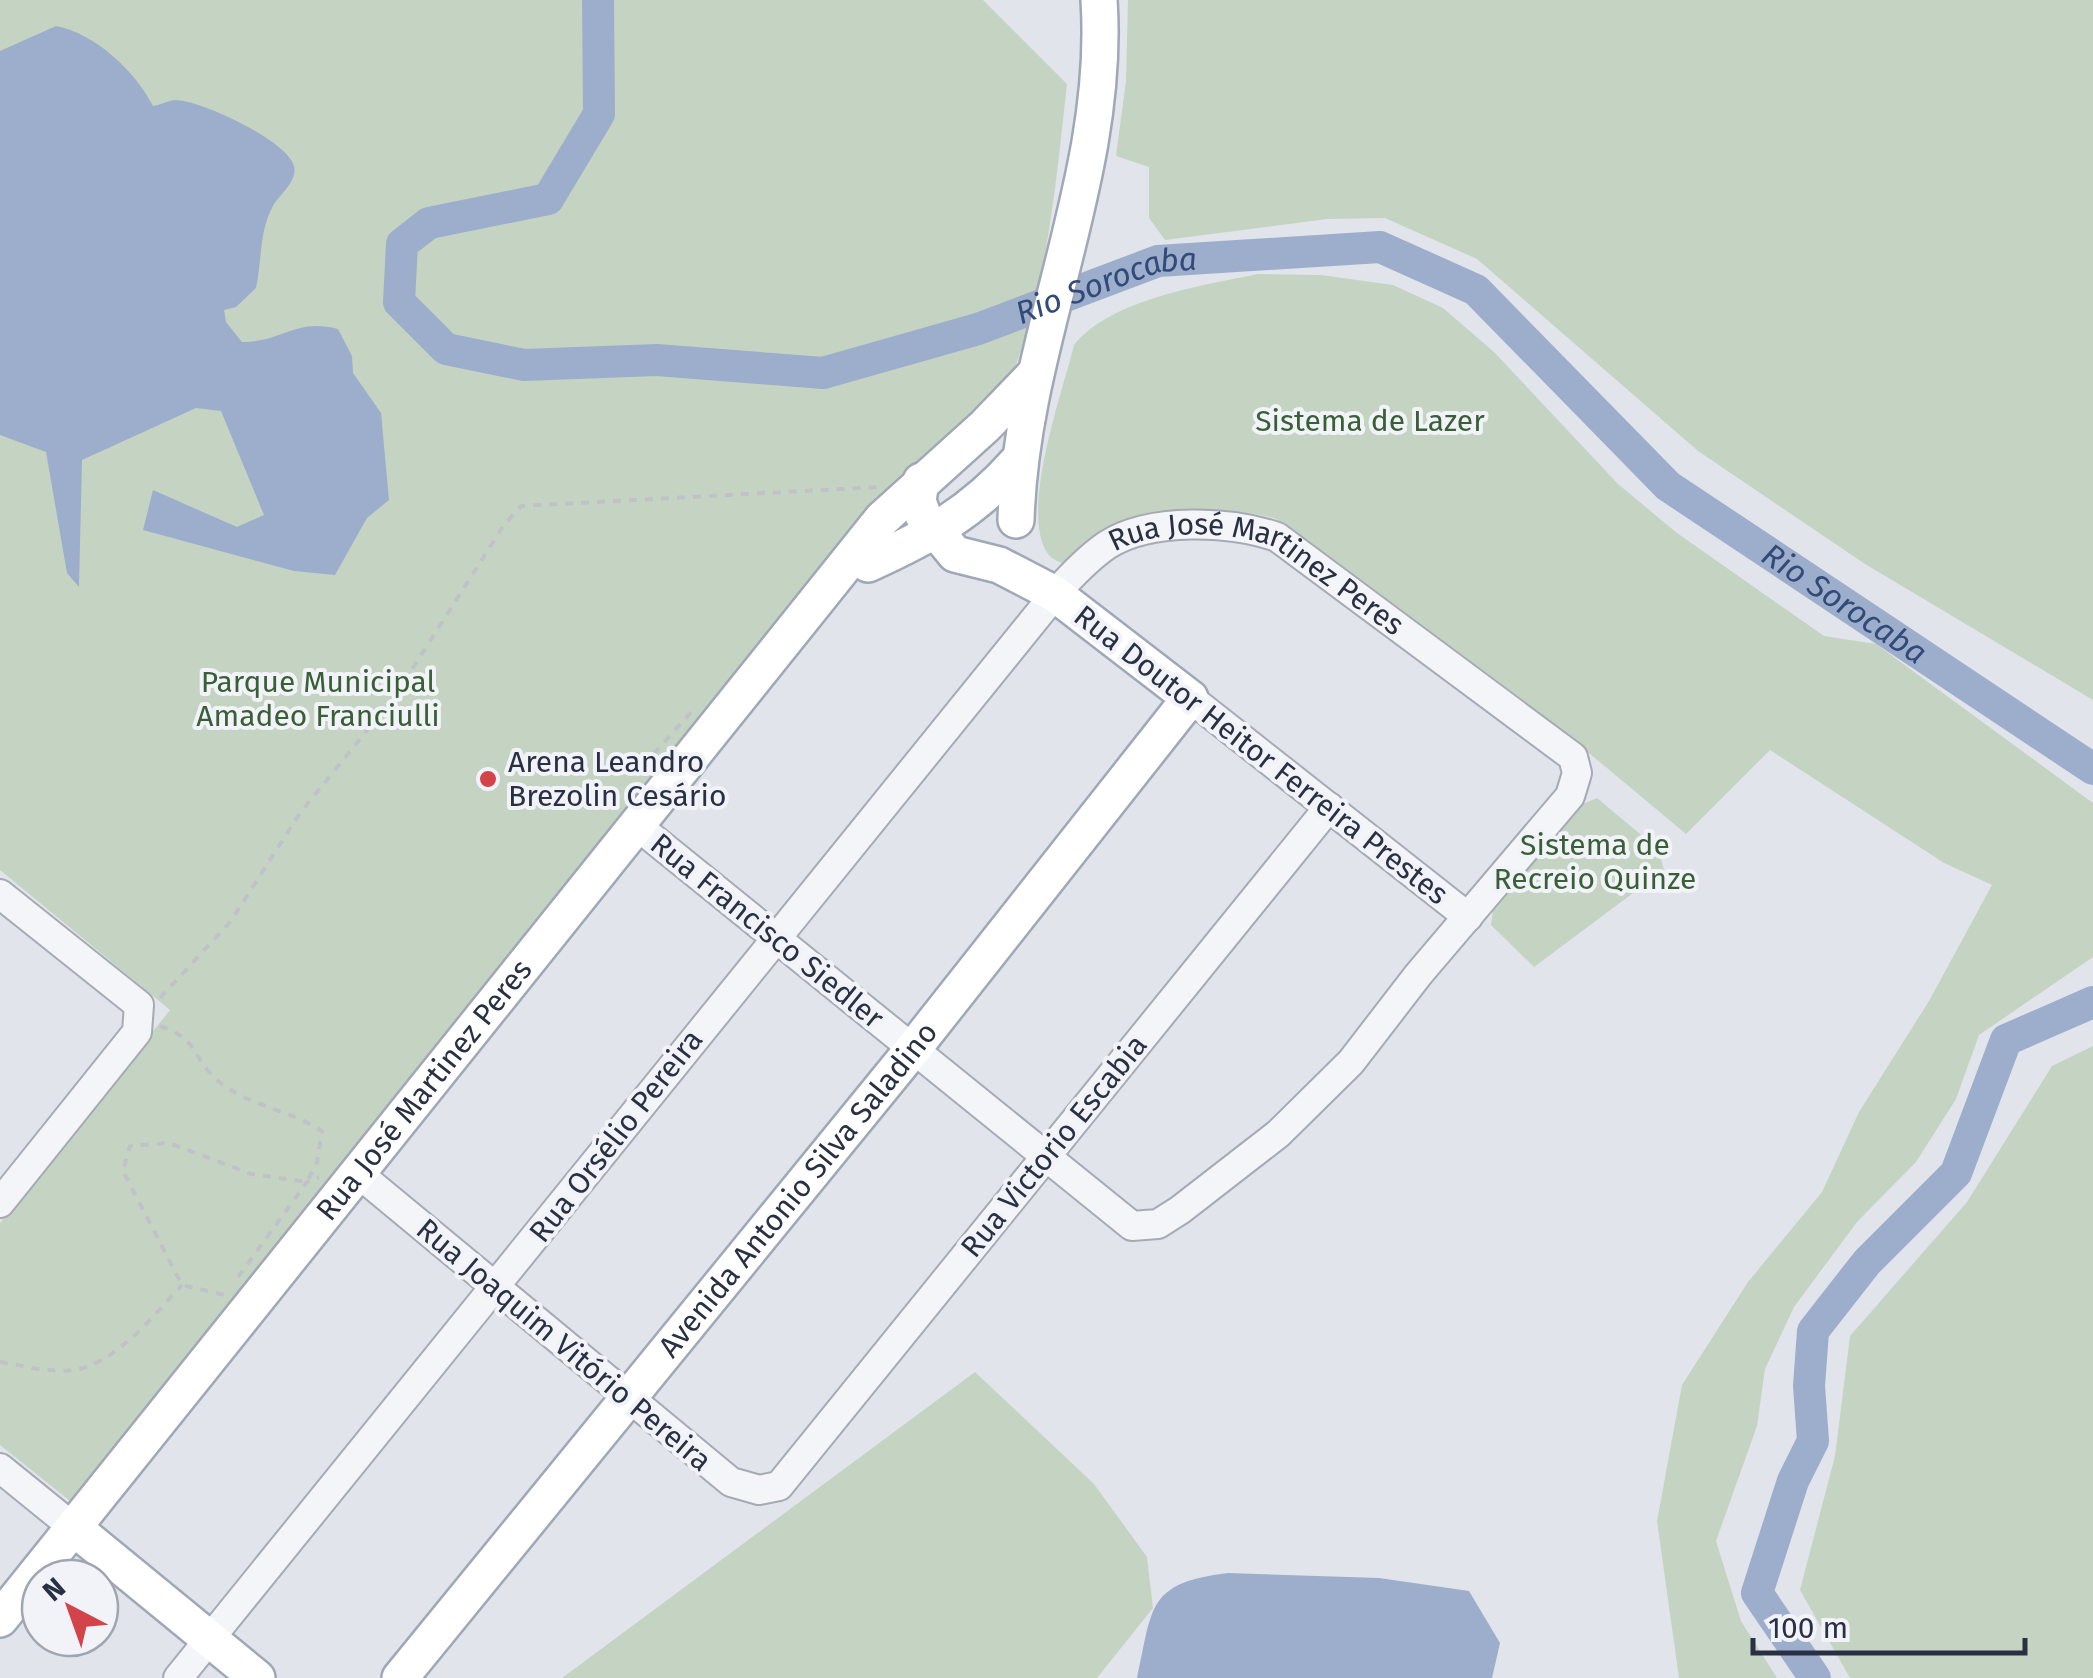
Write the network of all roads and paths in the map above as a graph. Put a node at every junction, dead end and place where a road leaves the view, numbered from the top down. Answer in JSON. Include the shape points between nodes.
{"nodes":[{"id":1,"x":1099,"y":0,"type":"edge"},
{"id":2,"x":1036,"y":367,"type":"junction"},
{"id":3,"x":1010,"y":470,"type":"junction"},
{"id":4,"x":920,"y":476,"type":"junction"},
{"id":5,"x":936,"y":533,"type":"junction"},
{"id":6,"x":969,"y":559,"type":"junction"},
{"id":7,"x":857,"y":563,"type":"junction"},
{"id":8,"x":1042,"y":588,"type":"junction"},
{"id":9,"x":1190,"y":698,"type":"junction"},
{"id":10,"x":1329,"y":807,"type":"junction"},
{"id":11,"x":635,"y":824,"type":"junction"},
{"id":12,"x":4,"y":905,"type":"edge"},
{"id":13,"x":1468,"y":917,"type":"junction"},
{"id":14,"x":774,"y":936,"type":"junction"},
{"id":15,"x":140,"y":1020,"type":"junction"},
{"id":16,"x":913,"y":1049,"type":"junction"},
{"id":17,"x":1046,"y":1157,"type":"junction"},
{"id":18,"x":359,"y":1174,"type":"junction"},
{"id":19,"x":0,"y":1203,"type":"edge"},
{"id":20,"x":182,"y":1285,"type":"junction"},
{"id":21,"x":494,"y":1289,"type":"junction"},
{"id":22,"x":225,"y":1295,"type":"dead end"},
{"id":23,"x":0,"y":1362,"type":"edge"},
{"id":24,"x":626,"y":1397,"type":"junction"},
{"id":25,"x":0,"y":1468,"type":"edge"},
{"id":26,"x":780,"y":1486,"type":"joint"},
{"id":27,"x":74,"y":1528,"type":"junction"},
{"id":28,"x":0,"y":1620,"type":"edge"},
{"id":29,"x":210,"y":1640,"type":"junction"},
{"id":30,"x":178,"y":1678,"type":"edge"},
{"id":31,"x":257,"y":1678,"type":"edge"},
{"id":32,"x":400,"y":1678,"type":"edge"}],
"edges":[{"from":1,"to":2,"type":"main road","via":[[1097,116]]},
{"from":2,"to":3,"type":"main road"},
{"from":2,"to":4,"type":"main road","name":"Rua José Martinez Peres"},
{"from":3,"to":4,"type":"main road","via":[[972,456]]},
{"from":3,"to":5,"type":"main road","name":"Rua José Martinez Peres","via":[[985,498]]},
{"from":3,"to":8,"type":"main road","via":[[1016,520]]},
{"from":4,"to":5,"type":"main road","via":[[918,501]]},
{"from":4,"to":7,"type":"main road","name":"Rua José Martinez Peres"},
{"from":4,"to":15,"type":"path","via":[[521,506],[395,696],[300,813],[231,921]]},
{"from":5,"to":6,"type":"main road"},
{"from":5,"to":7,"type":"main road","name":"Rua José Martinez Peres"},
{"from":6,"to":7,"type":"main road"},
{"from":6,"to":8,"type":"main road","via":[[999,565]]},
{"from":7,"to":11,"type":"main road","name":"Rua José Martinez Peres"},
{"from":8,"to":9,"type":"main road","name":"Rua Doutor Heitor Ferreira Prestes"},
{"from":8,"to":13,"type":"street","name":"Rua José Martinez Peres","via":[[1124,536],[1242,525],[1277,537],[1573,757],[1577,773],[1570,796]]},
{"from":8,"to":14,"type":"street","name":"Rua Orsélio Pereira"},
{"from":9,"to":10,"type":"street","name":"Rua Doutor Heitor Ferreira Prestes"},
{"from":9,"to":16,"type":"main road","name":"Avenida Antonio Silva Saladino"},
{"from":10,"to":13,"type":"street","name":"Rua Doutor Heitor Ferreira Prestes"},
{"from":10,"to":17,"type":"street","name":"Rua Victorio Escabia"},
{"from":11,"to":14,"type":"street","name":"Rua Francisco Siedler"},
{"from":11,"to":18,"type":"main road","name":"Rua José Martinez Peres"},
{"from":12,"to":15,"type":"street","via":[[139,1005]]},
{"from":13,"to":17,"type":"street","name":"Rua Francisco Siedler","via":[[1352,1062],[1278,1134],[1158,1224],[1132,1226]]},
{"from":14,"to":16,"type":"street","name":"Rua Francisco Siedler"},
{"from":14,"to":21,"type":"street","name":"Rua Orsélio Pereira"},
{"from":15,"to":19,"type":"street"},
{"from":15,"to":20,"type":"path","via":[[184,1034],[215,1078],[322,1132],[307,1182],[250,1174],[170,1144],[130,1146],[123,1171]]},
{"from":16,"to":17,"type":"street","name":"Rua Francisco Siedler"},
{"from":16,"to":24,"type":"main road","name":"Avenida Antonio Silva Saladino"},
{"from":17,"to":26,"type":"street","name":"Rua Victorio Escabia"},
{"from":18,"to":21,"type":"street","name":"Rua Joaquim Vitório Pereira"},
{"from":18,"to":27,"type":"main road","name":"Rua José Martinez Peres"},
{"from":20,"to":22,"type":"path"},
{"from":20,"to":23,"type":"path","via":[[132,1338],[85,1368]]},
{"from":21,"to":24,"type":"street","name":"Rua Joaquim Vitório Pereira"},
{"from":21,"to":29,"type":"street","name":"Rua Orsélio Pereira"},
{"from":24,"to":26,"type":"street","name":"Rua Joaquim Vitório Pereira","via":[[730,1482],[759,1490]]},
{"from":24,"to":32,"type":"main road","name":"Avenida Antonio Silva Saladino"},
{"from":25,"to":27,"type":"street"},
{"from":27,"to":28,"type":"main road","name":"Rua José Martinez Peres"},
{"from":27,"to":29,"type":"main road"},
{"from":29,"to":30,"type":"street","name":"Rua Orsélio Pereira"},
{"from":29,"to":31,"type":"main road"}]}
